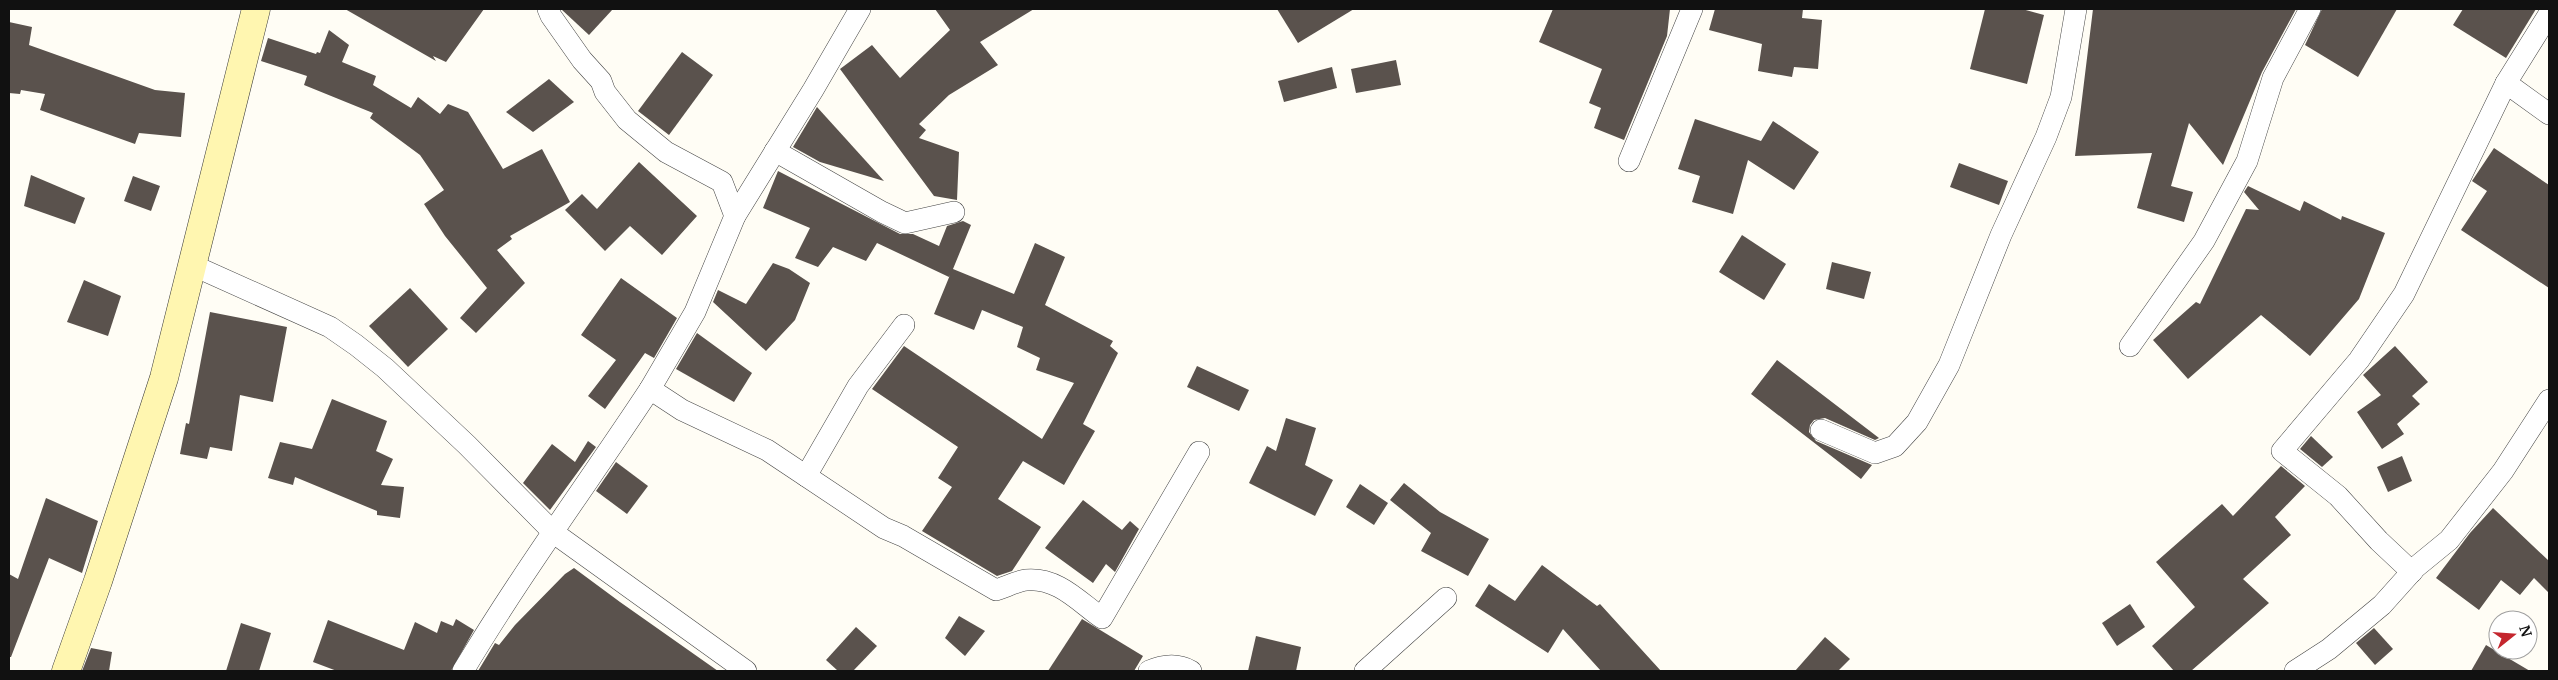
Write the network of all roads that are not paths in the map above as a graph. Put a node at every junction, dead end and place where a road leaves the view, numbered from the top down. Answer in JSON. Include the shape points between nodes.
{"nodes":[{"id":1,"x":256,"y":9,"type":"edge"},
{"id":2,"x":548,"y":9,"type":"edge"},
{"id":3,"x":860,"y":9,"type":"edge"},
{"id":4,"x":1692,"y":9,"type":"edge"},
{"id":5,"x":2076,"y":9,"type":"edge"},
{"id":6,"x":2310,"y":9,"type":"edge"},
{"id":7,"x":2549,"y":14,"type":"edge"},
{"id":8,"x":2506,"y":84,"type":"junction"},
{"id":9,"x":2549,"y":114,"type":"edge"},
{"id":10,"x":775,"y":151,"type":"junction"},
{"id":11,"x":1629,"y":161,"type":"dead end"},
{"id":12,"x":954,"y":212,"type":"dead end"},
{"id":13,"x":735,"y":216,"type":"junction"},
{"id":14,"x":192,"y":265,"type":"junction"},
{"id":15,"x":904,"y":325,"type":"dead end"},
{"id":16,"x":2130,"y":346,"type":"dead end"},
{"id":17,"x":650,"y":388,"type":"junction"},
{"id":18,"x":2549,"y":400,"type":"edge"},
{"id":19,"x":1821,"y":430,"type":"dead end"},
{"id":20,"x":1199,"y":452,"type":"dead end"},
{"id":21,"x":806,"y":476,"type":"junction"},
{"id":22,"x":554,"y":533,"type":"junction"},
{"id":23,"x":2412,"y":572,"type":"junction"},
{"id":24,"x":1446,"y":598,"type":"dead end"},
{"id":25,"x":66,"y":671,"type":"edge"},
{"id":26,"x":463,"y":671,"type":"edge"},
{"id":27,"x":746,"y":671,"type":"edge"},
{"id":28,"x":1149,"y":671,"type":"edge"},
{"id":29,"x":1191,"y":671,"type":"edge"},
{"id":30,"x":1365,"y":671,"type":"edge"},
{"id":31,"x":2295,"y":671,"type":"edge"}],
"edges":[{"from":1,"to":14,"type":"street"},
{"from":2,"to":13,"type":"street","via":[[627,120],[666,152],[722,182]]},
{"from":3,"to":10,"type":"street"},
{"from":4,"to":11,"type":"street"},
{"from":5,"to":19,"type":"street","via":[[2061,97],[2046,137],[2001,235],[1948,365],[1917,422],[1895,446],[1875,453]]},
{"from":6,"to":16,"type":"street","via":[[2273,78],[2242,169],[2204,241]]},
{"from":7,"to":8,"type":"street"},
{"from":8,"to":9,"type":"street"},
{"from":8,"to":23,"type":"street","via":[[2404,294],[2359,360],[2282,451],[2338,496]]},
{"from":10,"to":12,"type":"street","via":[[906,223]]},
{"from":10,"to":13,"type":"street"},
{"from":13,"to":17,"type":"street","via":[[695,312]]},
{"from":14,"to":22,"type":"street","via":[[330,328],[356,346],[385,368],[467,444]]},
{"from":14,"to":25,"type":"street","via":[[164,378]]},
{"from":15,"to":21,"type":"street","via":[[858,386]]},
{"from":17,"to":21,"type":"street","via":[[682,410],[766,450]]},
{"from":17,"to":22,"type":"street"},
{"from":18,"to":23,"type":"street","via":[[2503,471],[2449,540]]},
{"from":20,"to":21,"type":"street","via":[[1102,618],[1066,590],[1048,581],[1026,580],[996,590],[884,528]]},
{"from":22,"to":26,"type":"street","via":[[505,600]]},
{"from":22,"to":27,"type":"street"},
{"from":23,"to":31,"type":"street","via":[[2382,605],[2329,649]]},
{"from":24,"to":30,"type":"street"},
{"from":28,"to":29,"type":"street","via":[[1163,665]]}]}
